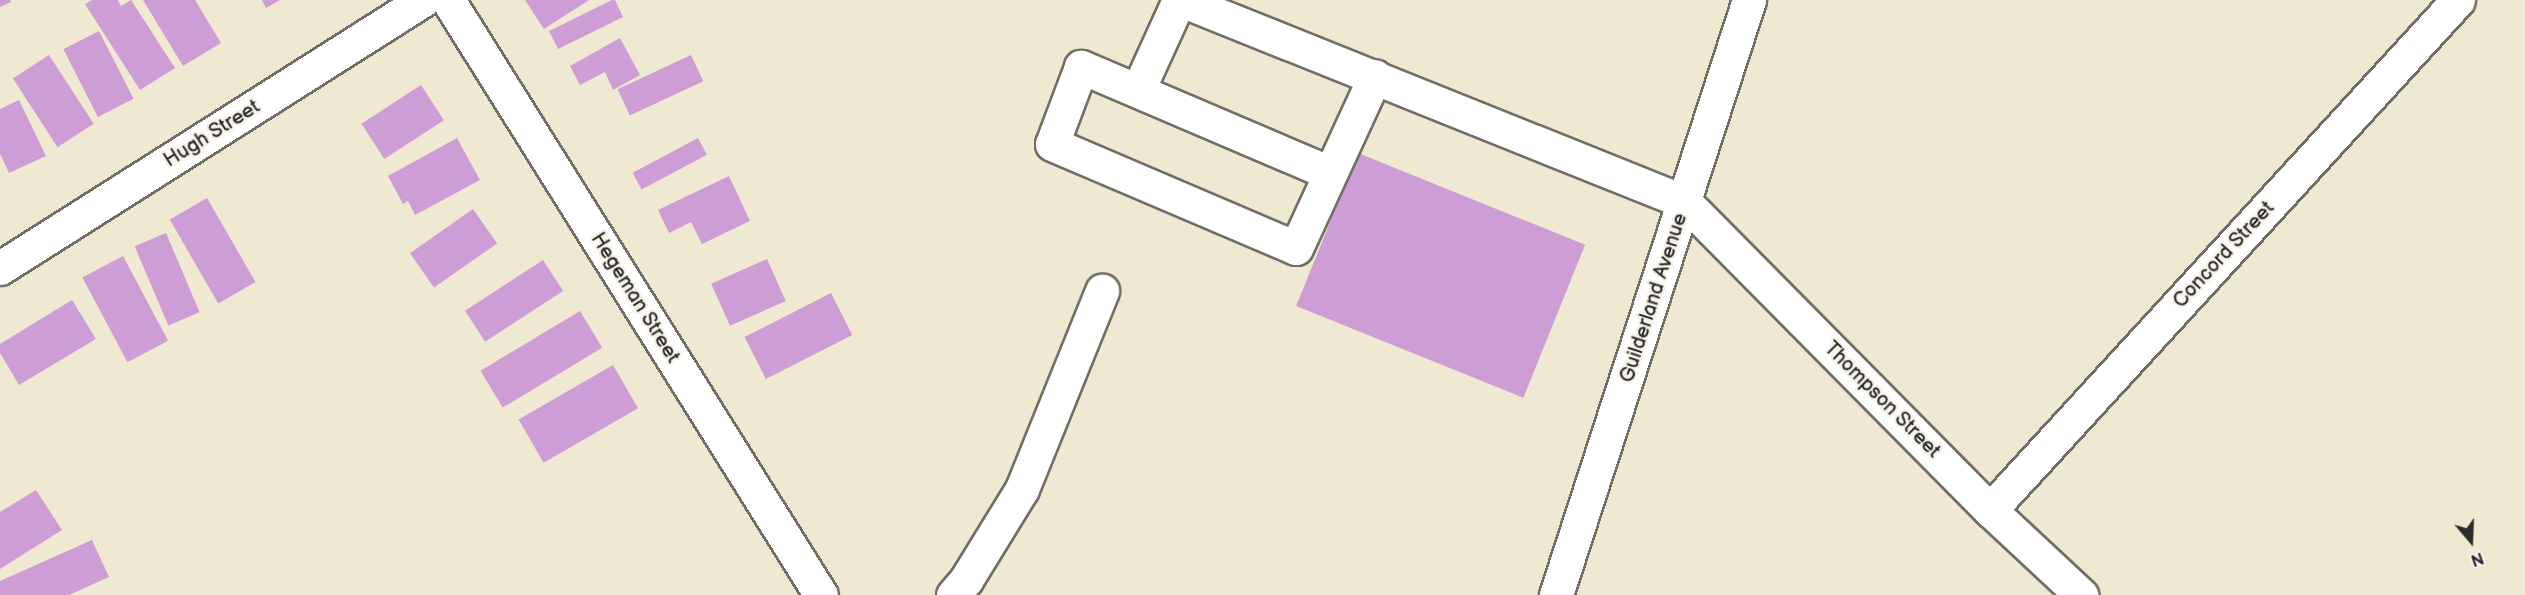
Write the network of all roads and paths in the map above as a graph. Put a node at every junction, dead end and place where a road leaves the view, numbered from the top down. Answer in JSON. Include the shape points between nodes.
{"nodes":[{"id":1,"x":423,"y":0,"type":"edge"},
{"id":2,"x":448,"y":0,"type":"edge"},
{"id":3,"x":1180,"y":0,"type":"edge"},
{"id":4,"x":1749,"y":0,"type":"edge"},
{"id":5,"x":2458,"y":0,"type":"edge"},
{"id":6,"x":1375,"y":76,"type":"junction"},
{"id":7,"x":1138,"y":90,"type":"junction"},
{"id":8,"x":1330,"y":174,"type":"junction"},
{"id":9,"x":1685,"y":202,"type":"junction"},
{"id":10,"x":0,"y":268,"type":"edge"},
{"id":11,"x":1102,"y":291,"type":"dead end"},
{"id":12,"x":1990,"y":510,"type":"junction"},
{"id":13,"x":821,"y":595,"type":"edge"},
{"id":14,"x":952,"y":595,"type":"edge"},
{"id":15,"x":1556,"y":595,"type":"edge"},
{"id":16,"x":2081,"y":595,"type":"edge"}],
"edges":[{"from":1,"to":10,"type":"street","name":"Hugh Street"},
{"from":2,"to":13,"type":"street","name":"Hegeman Street"},
{"from":3,"to":6,"type":"street"},
{"from":3,"to":7,"type":"street"},
{"from":4,"to":9,"type":"street","name":"Guilderland Avenue"},
{"from":5,"to":12,"type":"street","name":"Concord Street"},
{"from":6,"to":8,"type":"street"},
{"from":6,"to":9,"type":"street"},
{"from":7,"to":8,"type":"street"},
{"from":7,"to":8,"type":"street","via":[[1081,67],[1052,144],[1296,248]]},
{"from":9,"to":12,"type":"street","name":"Thompson Street"},
{"from":9,"to":15,"type":"street","name":"Guilderland Avenue"},
{"from":11,"to":14,"type":"street","via":[[1022,489],[966,580]]},
{"from":12,"to":16,"type":"street","name":"Thompson Street"}]}
